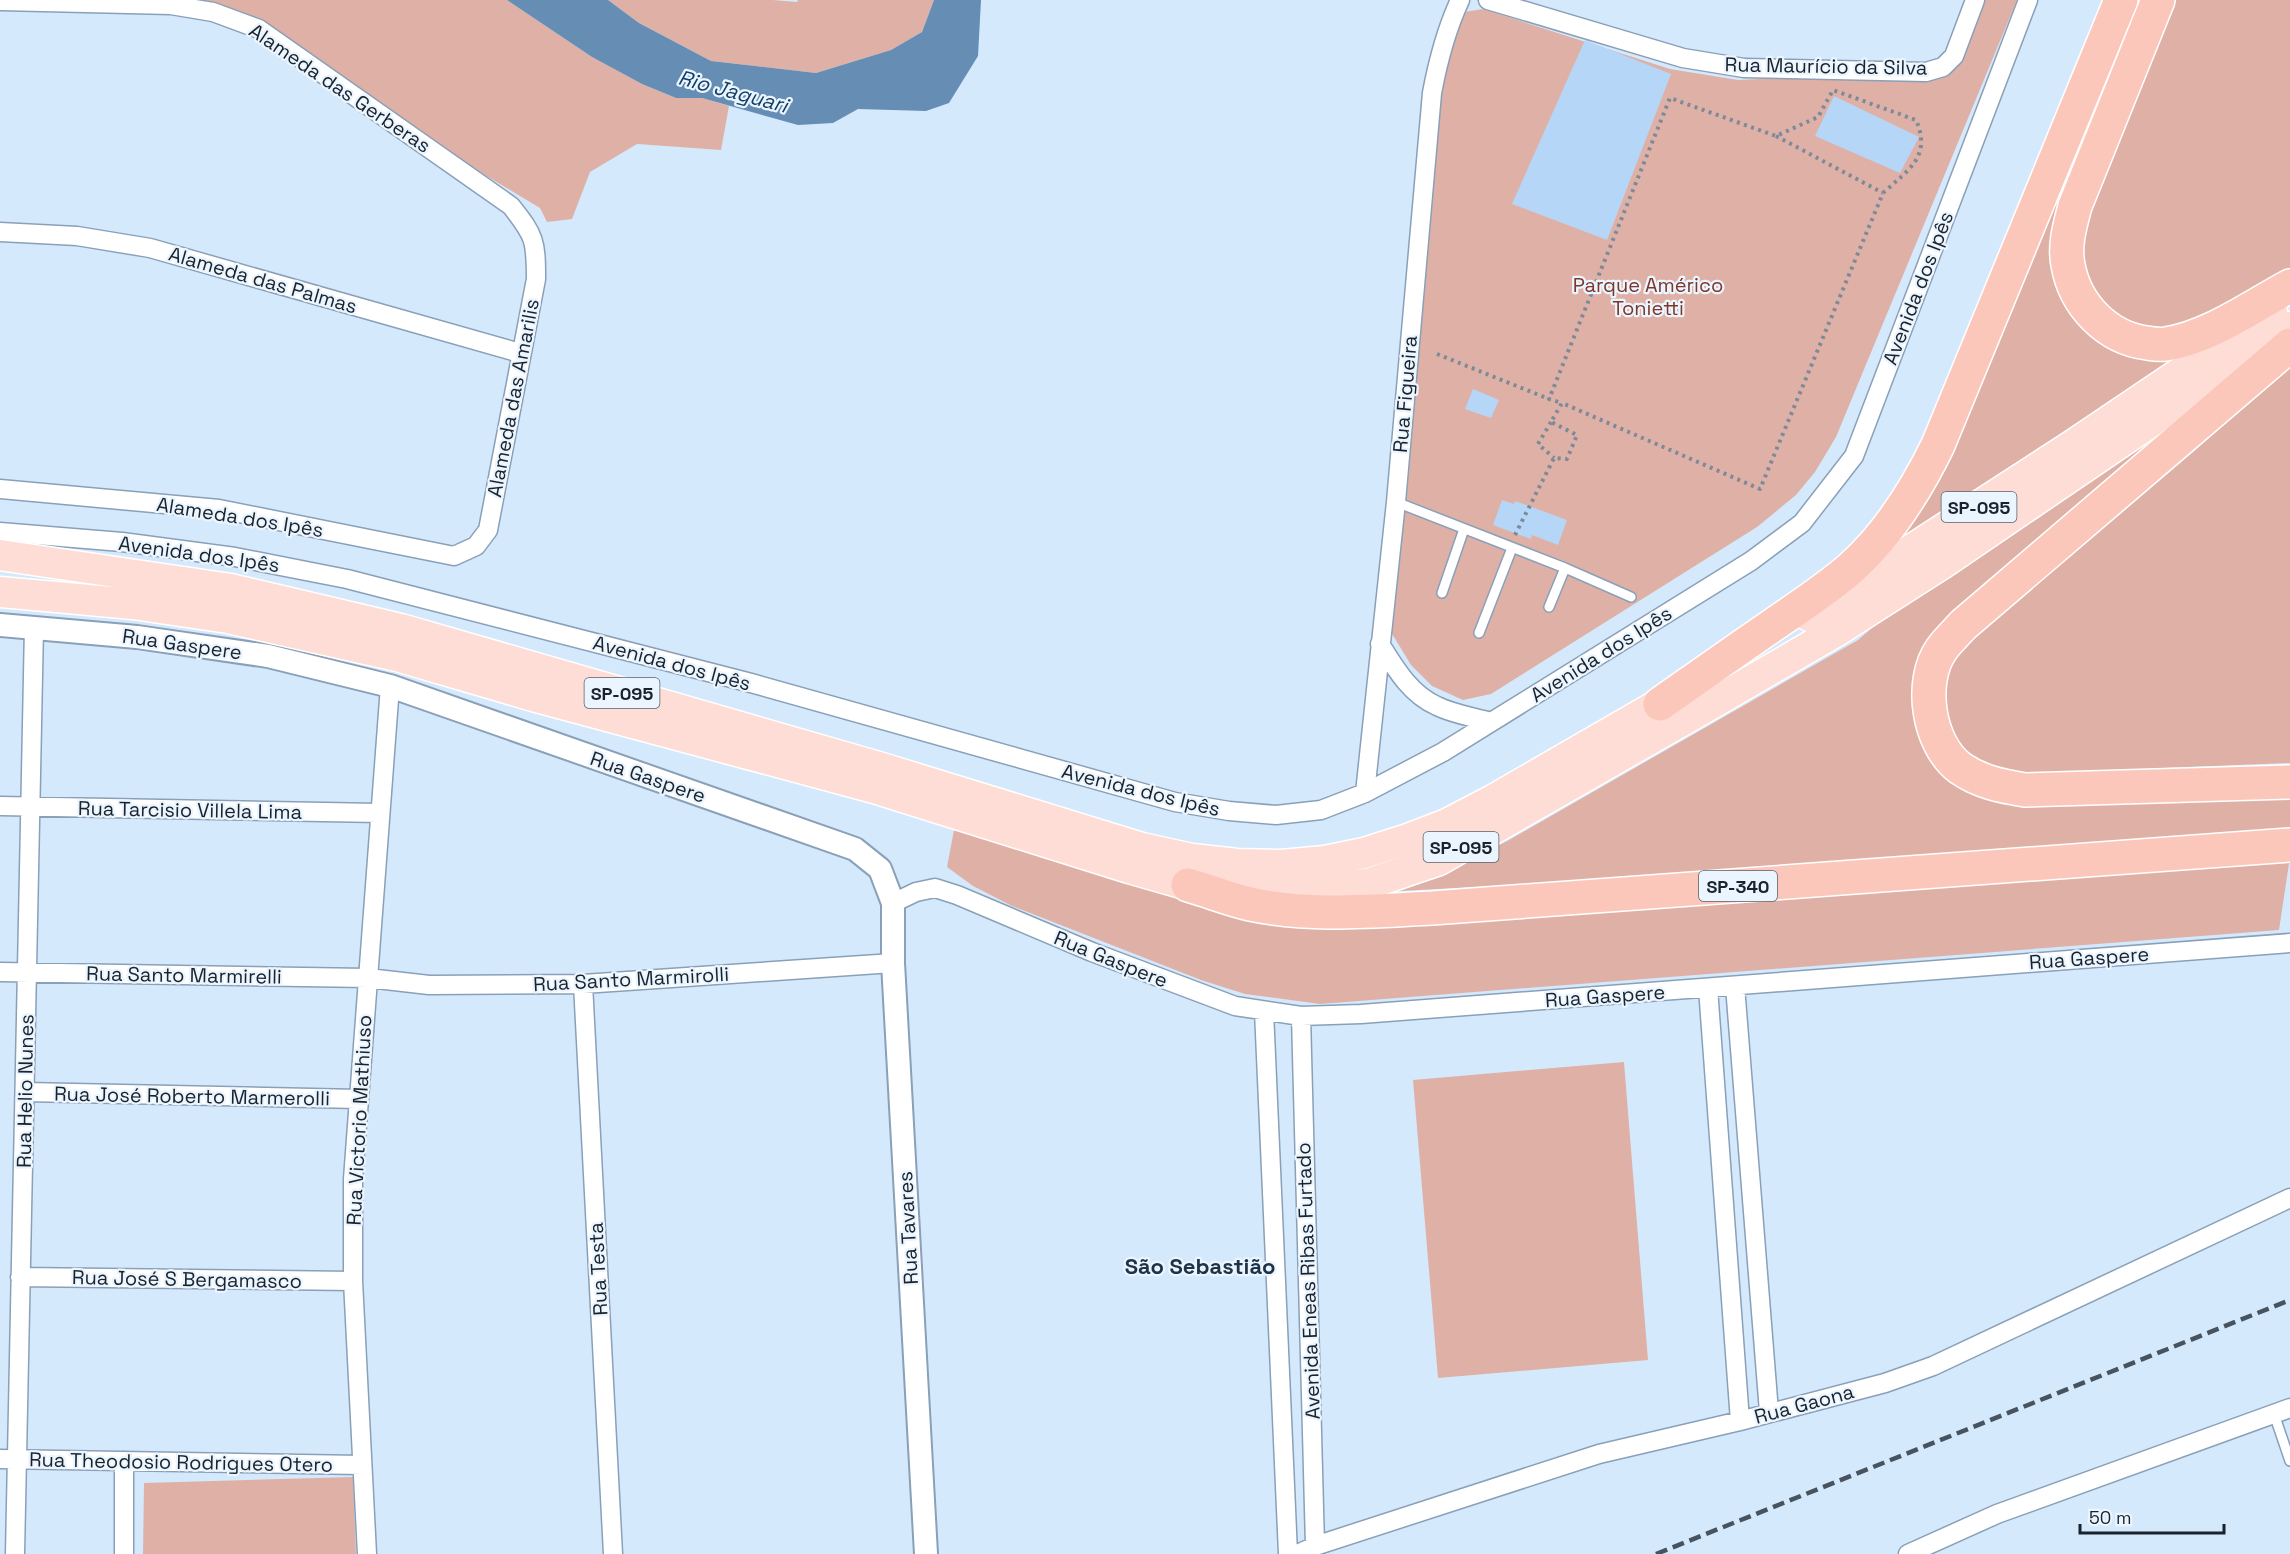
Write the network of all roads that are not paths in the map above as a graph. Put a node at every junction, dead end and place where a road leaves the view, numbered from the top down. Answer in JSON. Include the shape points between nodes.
{"nodes":[{"id":1,"x":1460,"y":0,"type":"edge"},
{"id":2,"x":1488,"y":0,"type":"edge"},
{"id":3,"x":1975,"y":0,"type":"edge"},
{"id":4,"x":2028,"y":0,"type":"edge"},
{"id":5,"x":2121,"y":0,"type":"edge"},
{"id":6,"x":2158,"y":0,"type":"edge"},
{"id":7,"x":0,"y":1,"type":"edge"},
{"id":8,"x":0,"y":232,"type":"edge"},
{"id":9,"x":536,"y":245,"type":"joint"},
{"id":10,"x":2290,"y":286,"type":"edge"},
{"id":11,"x":2290,"y":298,"type":"edge"},
{"id":12,"x":2290,"y":327,"type":"edge"},
{"id":13,"x":2290,"y":345,"type":"edge"},
{"id":14,"x":520,"y":353,"type":"junction"},
{"id":15,"x":0,"y":489,"type":"edge"},
{"id":16,"x":1396,"y":502,"type":"junction"},
{"id":17,"x":1464,"y":529,"type":"junction"},
{"id":18,"x":0,"y":532,"type":"edge"},
{"id":19,"x":476,"y":546,"type":"joint"},
{"id":20,"x":1510,"y":547,"type":"junction"},
{"id":21,"x":0,"y":555,"type":"edge"},
{"id":22,"x":1565,"y":568,"type":"junction"},
{"id":23,"x":0,"y":592,"type":"edge"},
{"id":24,"x":1442,"y":593,"type":"dead end"},
{"id":25,"x":1631,"y":597,"type":"dead end"},
{"id":26,"x":1549,"y":607,"type":"dead end"},
{"id":27,"x":0,"y":625,"type":"edge"},
{"id":28,"x":34,"y":627,"type":"junction"},
{"id":29,"x":1479,"y":633,"type":"dead end"},
{"id":30,"x":1380,"y":644,"type":"junction"},
{"id":31,"x":390,"y":686,"type":"junction"},
{"id":32,"x":1659,"y":704,"type":"junction"},
{"id":33,"x":1491,"y":722,"type":"junction"},
{"id":34,"x":2290,"y":782,"type":"edge"},
{"id":35,"x":1365,"y":793,"type":"junction"},
{"id":36,"x":0,"y":806,"type":"edge"},
{"id":37,"x":30,"y":807,"type":"junction"},
{"id":38,"x":380,"y":813,"type":"junction"},
{"id":39,"x":2290,"y":845,"type":"edge"},
{"id":40,"x":1188,"y":885,"type":"junction"},
{"id":41,"x":893,"y":903,"type":"junction"},
{"id":42,"x":2290,"y":943,"type":"edge"},
{"id":43,"x":894,"y":963,"type":"junction"},
{"id":44,"x":0,"y":972,"type":"edge"},
{"id":45,"x":27,"y":972,"type":"junction"},
{"id":46,"x":368,"y":978,"type":"junction"},
{"id":47,"x":583,"y":984,"type":"junction"},
{"id":48,"x":1735,"y":986,"type":"junction"},
{"id":49,"x":1708,"y":988,"type":"junction"},
{"id":50,"x":1264,"y":1011,"type":"junction"},
{"id":51,"x":1301,"y":1016,"type":"junction"},
{"id":52,"x":25,"y":1092,"type":"junction"},
{"id":53,"x":359,"y":1100,"type":"junction"},
{"id":54,"x":2290,"y":1198,"type":"edge"},
{"id":55,"x":20,"y":1277,"type":"junction"},
{"id":56,"x":353,"y":1281,"type":"junction"},
{"id":57,"x":2282,"y":1411,"type":"edge"},
{"id":58,"x":1769,"y":1412,"type":"junction"},
{"id":59,"x":1740,"y":1421,"type":"junction"},
{"id":60,"x":8,"y":1460,"type":"edge"},
{"id":61,"x":124,"y":1461,"type":"junction"},
{"id":62,"x":2290,"y":1461,"type":"edge"},
{"id":63,"x":362,"y":1465,"type":"junction"},
{"id":64,"x":1315,"y":1546,"type":"junction"},
{"id":65,"x":15,"y":1554,"type":"edge"},
{"id":66,"x":124,"y":1554,"type":"edge"},
{"id":67,"x":366,"y":1554,"type":"edge"},
{"id":68,"x":613,"y":1554,"type":"edge"},
{"id":69,"x":926,"y":1554,"type":"edge"},
{"id":70,"x":1288,"y":1554,"type":"edge"},
{"id":71,"x":1298,"y":1554,"type":"edge"},
{"id":72,"x":1908,"y":1554,"type":"edge"}],
"edges":[{"from":1,"to":16,"type":"street","name":"Rua Figueira","via":[[1439,57],[1432,93]]},
{"from":2,"to":3,"type":"street","name":"Rua Maurício da Silva","via":[[1683,58],[1744,68],[1926,72],[1943,67],[1954,56]]},
{"from":4,"to":33,"type":"street","name":"Avenida dos Ipês","via":[[1854,456],[1802,523],[1751,561]]},
{"from":5,"to":32,"type":"highway","via":[[1938,445],[1902,510],[1851,568]]},
{"from":6,"to":10,"type":"highway","via":[[2075,206],[2067,237],[2067,264],[2075,291],[2088,311],[2107,328],[2134,341],[2163,345],[2189,338]]},
{"from":7,"to":9,"type":"street","name":"Alameda das Gerberas","via":[[171,5],[213,12],[259,29],[511,206]]},
{"from":8,"to":14,"type":"street","name":"Alameda das Palmas","via":[[77,236],[150,248]]},
{"from":9,"to":14,"type":"street","name":"Alameda das Amarilis","via":[[536,279]]},
{"from":11,"to":32,"type":"main road","number":"SP-095","via":[[1831,604]]},
{"from":12,"to":40,"type":"main road","number":"SP-095","via":[[1943,564],[1845,626],[1439,860],[1371,883],[1315,891]]},
{"from":13,"to":34,"type":"highway","via":[[1963,625],[1940,651],[1928,698],[1933,725],[1945,751],[1958,767],[1996,786],[2025,790]]},
{"from":14,"to":19,"type":"street","name":"Alameda das Amarilis","via":[[488,530]]},
{"from":15,"to":19,"type":"street","name":"Alameda dos Ipês","via":[[219,509],[454,556]]},
{"from":16,"to":17,"type":"lane"},
{"from":16,"to":30,"type":"street","name":"Rua Figueira"},
{"from":17,"to":20,"type":"lane"},
{"from":17,"to":24,"type":"lane"},
{"from":18,"to":35,"type":"street","name":"Avenida dos Ipês","via":[[235,557],[347,579],[751,683],[1186,804],[1276,815],[1321,810]]},
{"from":20,"to":22,"type":"lane"},
{"from":20,"to":29,"type":"lane"},
{"from":21,"to":32,"type":"main road","number":"SP-095","via":[[231,589],[401,629],[882,768],[1142,848],[1237,864],[1325,861],[1364,853],[1448,824]]},
{"from":22,"to":25,"type":"lane"},
{"from":22,"to":26,"type":"lane"},
{"from":23,"to":40,"type":"main road","number":"SP-095","via":[[133,604],[228,618],[398,656],[874,788]]},
{"from":27,"to":28,"type":"street","name":"Rua Gaspere"},
{"from":28,"to":31,"type":"street","name":"Rua Gaspere","via":[[268,656]]},
{"from":28,"to":37,"type":"street","name":"Rua Helio Nunes"},
{"from":30,"to":33,"type":"street","via":[[1398,674],[1418,695],[1437,706]]},
{"from":30,"to":35,"type":"street","name":"Rua Figueira"},
{"from":31,"to":38,"type":"street","name":"Rua Victorio Mathiuso"},
{"from":31,"to":41,"type":"street","name":"Rua Gaspere","via":[[855,849],[880,869]]},
{"from":33,"to":35,"type":"street","name":"Avenida dos Ipês"},
{"from":36,"to":37,"type":"street","name":"Rua Tarcisio Villela Lima"},
{"from":37,"to":38,"type":"street","name":"Rua Tarcisio Villela Lima"},
{"from":37,"to":45,"type":"street","name":"Rua Helio Nunes"},
{"from":38,"to":46,"type":"street","name":"Rua Victorio Mathiuso"},
{"from":39,"to":40,"type":"highway","number":"SP-340","via":[[1362,912],[1251,904]]},
{"from":41,"to":43,"type":"street","name":"Rua Tavares"},
{"from":41,"to":50,"type":"street","name":"Rua Gaspere","via":[[935,888],[1234,1006]]},
{"from":42,"to":48,"type":"street","name":"Rua Gaspere"},
{"from":43,"to":47,"type":"street","name":"Rua Santo Marmirolli"},
{"from":43,"to":69,"type":"street","name":"Rua Tavares"},
{"from":44,"to":45,"type":"street","name":"Rua Santo Marmirelli"},
{"from":45,"to":46,"type":"street","name":"Rua Santo Marmirelli"},
{"from":45,"to":52,"type":"street","name":"Rua Helio Nunes"},
{"from":46,"to":47,"type":"street","name":"Rua Santo Marmirolli","via":[[429,985]]},
{"from":46,"to":53,"type":"street","name":"Rua Victorio Mathiuso"},
{"from":47,"to":68,"type":"street","name":"Rua Testa"},
{"from":48,"to":49,"type":"street","name":"Rua Gaspere"},
{"from":48,"to":58,"type":"street"},
{"from":49,"to":51,"type":"street","name":"Rua Gaspere"},
{"from":49,"to":59,"type":"street"},
{"from":50,"to":51,"type":"street","name":"Rua Gaspere"},
{"from":50,"to":70,"type":"street","name":"Avenida Eneas Ribas Furtado"},
{"from":51,"to":64,"type":"street","name":"Avenida Eneas Ribas Furtado"},
{"from":52,"to":53,"type":"street","name":"Rua José Roberto Marmerolli"},
{"from":52,"to":55,"type":"street","name":"Rua Helio Nunes"},
{"from":53,"to":56,"type":"street","name":"Rua Victorio Mathiuso","via":[[353,1179]]},
{"from":54,"to":58,"type":"street","name":"Rua Gaona","via":[[1933,1366],[1885,1383]]},
{"from":55,"to":56,"type":"street","name":"Rua José S Bergamasco"},
{"from":55,"to":60,"type":"street","name":"Rua Helio Nunes"},
{"from":56,"to":63,"type":"street","name":"Rua Victorio Mathiuso"},
{"from":57,"to":62,"type":"lane"},
{"from":57,"to":72,"type":"street","via":[[1997,1514]]},
{"from":58,"to":59,"type":"street","name":"Rua Gaona"},
{"from":59,"to":64,"type":"street","name":"Rua Gaona","via":[[1599,1454]]},
{"from":60,"to":61,"type":"street","name":"Rua Theodosio Rodrigues Otero"},
{"from":60,"to":65,"type":"street","name":"Rua Helio Nunes"},
{"from":61,"to":63,"type":"street","name":"Rua Theodosio Rodrigues Otero"},
{"from":61,"to":66,"type":"street"},
{"from":63,"to":67,"type":"street","name":"Rua Victorio Mathiuso"},
{"from":64,"to":71,"type":"street","name":"Rua Gaona"}]}
